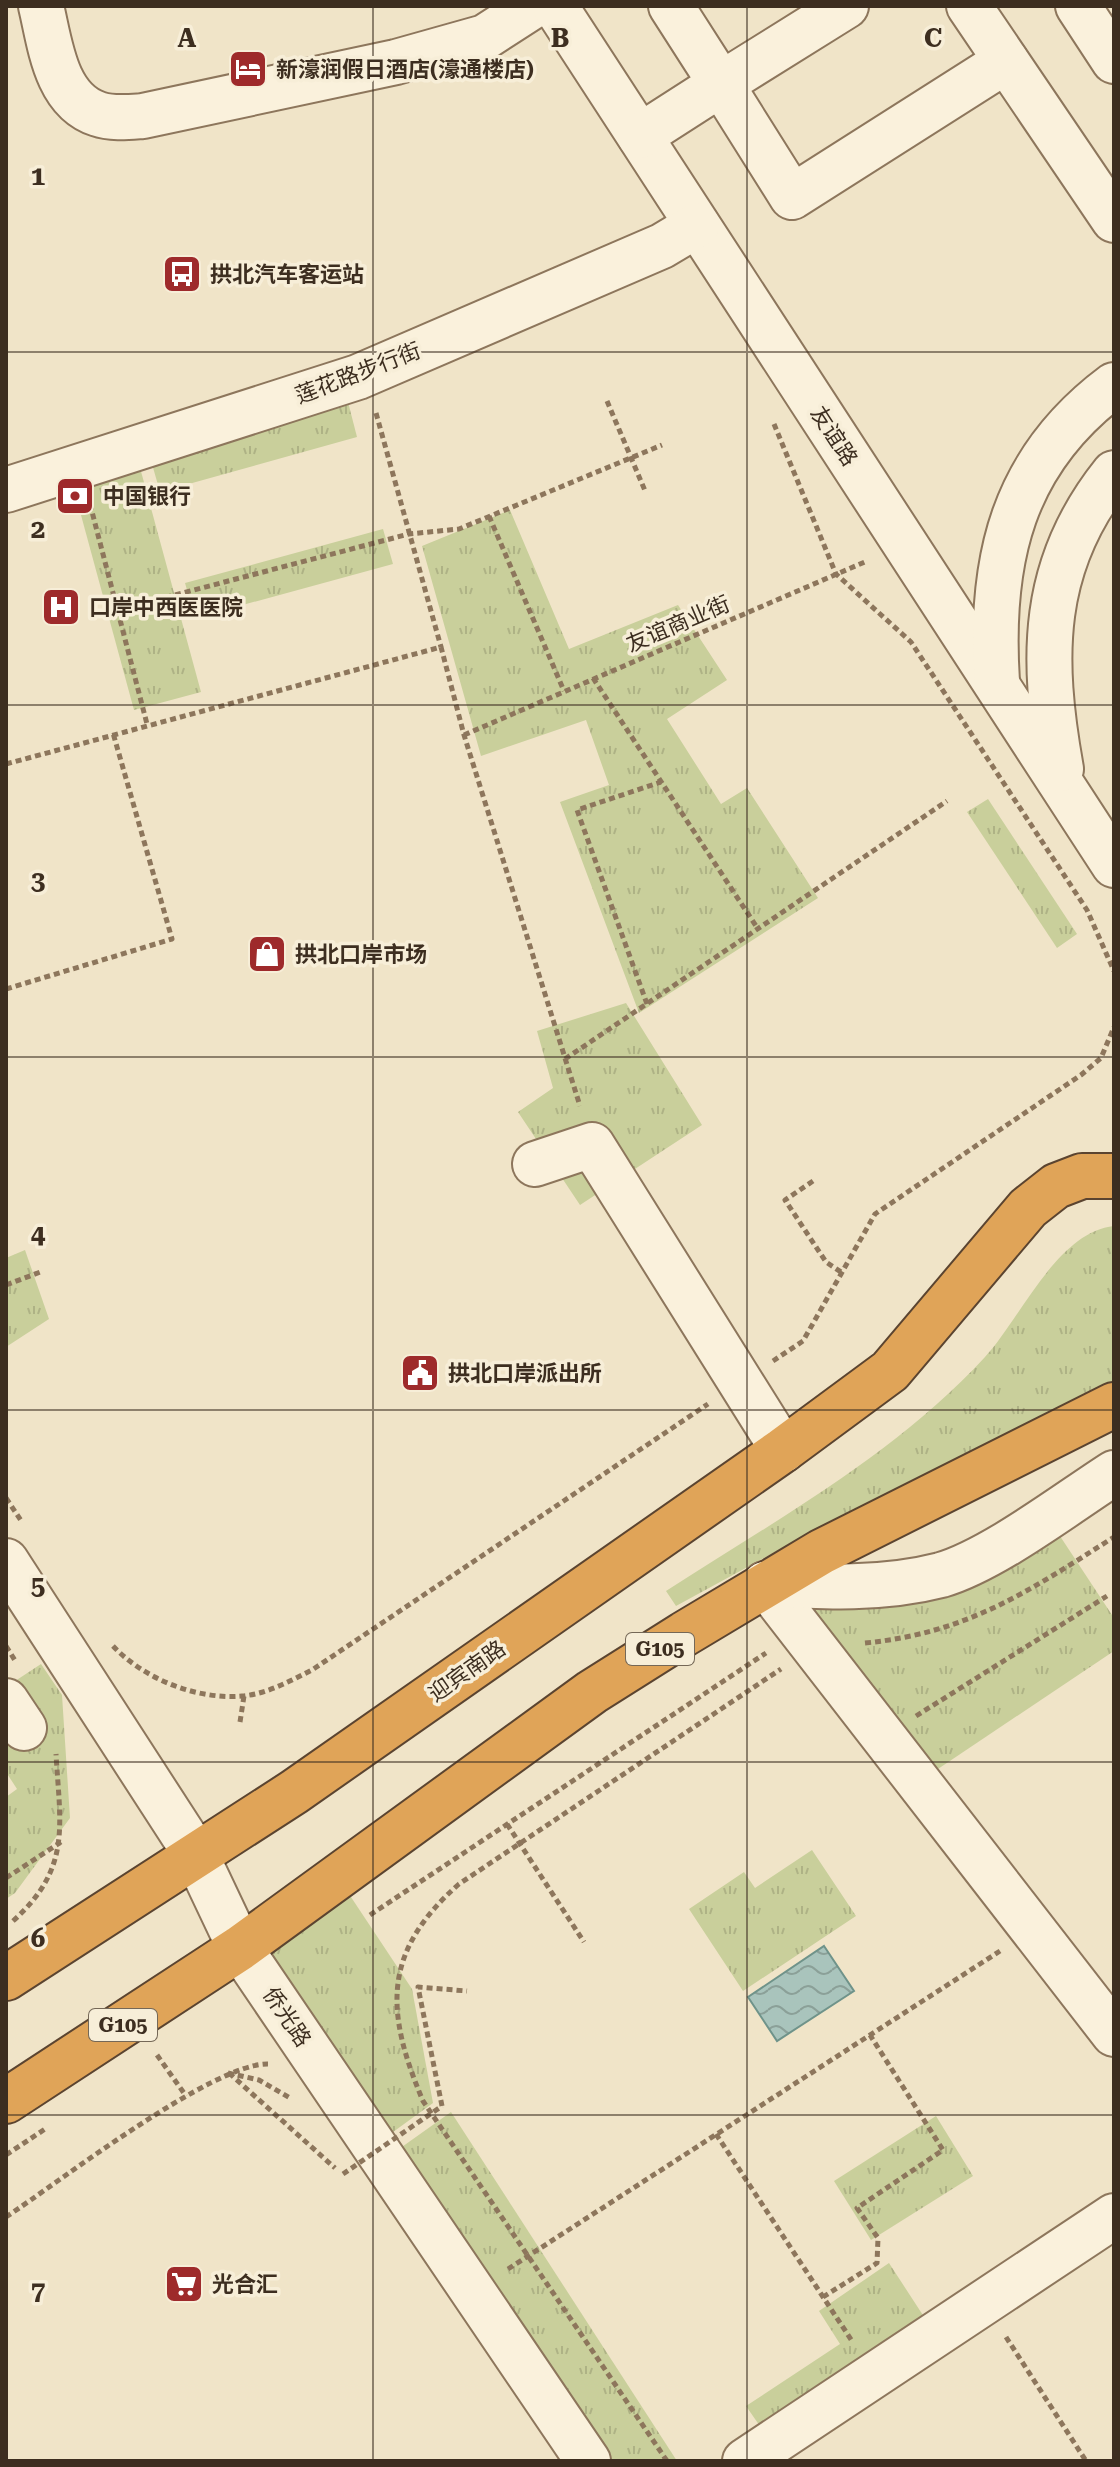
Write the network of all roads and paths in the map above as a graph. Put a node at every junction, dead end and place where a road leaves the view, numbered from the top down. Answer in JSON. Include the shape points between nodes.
{"nodes":[{"id":1,"x":41,"y":6,"type":"edge"},
{"id":2,"x":533,"y":6,"type":"edge"},
{"id":3,"x":555,"y":6,"type":"edge"},
{"id":4,"x":671,"y":6,"type":"edge"},
{"id":5,"x":846,"y":6,"type":"edge"},
{"id":6,"x":969,"y":6,"type":"edge"},
{"id":7,"x":1078,"y":6,"type":"edge"},
{"id":8,"x":1006,"y":61,"type":"junction"},
{"id":9,"x":1114,"y":61,"type":"edge"},
{"id":10,"x":721,"y":84,"type":"junction"},
{"id":11,"x":640,"y":136,"type":"junction"},
{"id":12,"x":1114,"y":220,"type":"edge"},
{"id":13,"x":697,"y":225,"type":"junction"},
{"id":14,"x":365,"y":374,"type":"junction"},
{"id":15,"x":1114,"y":385,"type":"edge"},
{"id":16,"x":607,"y":401,"type":"dead end"},
{"id":17,"x":773,"y":420,"type":"dead end"},
{"id":18,"x":662,"y":445,"type":"dead end"},
{"id":19,"x":631,"y":458,"type":"junction"},
{"id":20,"x":80,"y":466,"type":"junction"},
{"id":21,"x":1114,"y":473,"type":"edge"},
{"id":22,"x":6,"y":490,"type":"edge"},
{"id":23,"x":646,"y":493,"type":"dead end"},
{"id":24,"x":489,"y":516,"type":"junction"},
{"id":25,"x":409,"y":534,"type":"junction"},
{"id":26,"x":905,"y":545,"type":"junction"},
{"id":27,"x":836,"y":574,"type":"junction"},
{"id":28,"x":117,"y":610,"type":"junction"},
{"id":29,"x":441,"y":647,"type":"junction"},
{"id":30,"x":593,"y":678,"type":"junction"},
{"id":31,"x":997,"y":685,"type":"junction"},
{"id":32,"x":564,"y":691,"type":"junction"},
{"id":33,"x":147,"y":724,"type":"junction"},
{"id":34,"x":113,"y":733,"type":"junction"},
{"id":35,"x":464,"y":735,"type":"junction"},
{"id":36,"x":6,"y":764,"type":"edge"},
{"id":37,"x":661,"y":782,"type":"junction"},
{"id":38,"x":1064,"y":787,"type":"junction"},
{"id":39,"x":947,"y":801,"type":"dead end"},
{"id":40,"x":1114,"y":865,"type":"edge"},
{"id":41,"x":758,"y":929,"type":"junction"},
{"id":42,"x":1114,"y":971,"type":"edge"},
{"id":43,"x":6,"y":989,"type":"edge"},
{"id":44,"x":647,"y":1004,"type":"junction"},
{"id":45,"x":1114,"y":1027,"type":"edge"},
{"id":46,"x":565,"y":1059,"type":"junction"},
{"id":47,"x":592,"y":1145,"type":"junction"},
{"id":48,"x":535,"y":1164,"type":"dead end"},
{"id":49,"x":1092,"y":1173,"type":"edge"},
{"id":50,"x":813,"y":1181,"type":"dead end"},
{"id":51,"x":43,"y":1271,"type":"dead end"},
{"id":52,"x":841,"y":1272,"type":"junction"},
{"id":53,"x":6,"y":1285,"type":"edge"},
{"id":54,"x":740,"y":1383,"type":"junction"},
{"id":55,"x":1114,"y":1405,"type":"edge"},
{"id":56,"x":783,"y":1450,"type":"junction"},
{"id":57,"x":1114,"y":1473,"type":"edge"},
{"id":58,"x":6,"y":1498,"type":"edge"},
{"id":59,"x":1114,"y":1537,"type":"edge"},
{"id":60,"x":15,"y":1543,"type":"edge"},
{"id":61,"x":765,"y":1584,"type":"junction"},
{"id":62,"x":1107,"y":1596,"type":"dead end"},
{"id":63,"x":806,"y":1639,"type":"junction"},
{"id":64,"x":112,"y":1644,"type":"dead end"},
{"id":65,"x":6,"y":1646,"type":"edge"},
{"id":66,"x":244,"y":1696,"type":"junction"},
{"id":67,"x":26,"y":1710,"type":"edge"},
{"id":68,"x":240,"y":1722,"type":"dead end"},
{"id":69,"x":881,"y":1738,"type":"junction"},
{"id":70,"x":507,"y":1824,"type":"junction"},
{"id":71,"x":61,"y":1841,"type":"junction"},
{"id":72,"x":520,"y":1843,"type":"junction"},
{"id":73,"x":195,"y":1853,"type":"junction"},
{"id":74,"x":6,"y":1878,"type":"edge"},
{"id":75,"x":370,"y":1915,"type":"dead end"},
{"id":76,"x":6,"y":1926,"type":"edge"},
{"id":77,"x":1032,"y":1930,"type":"junction"},
{"id":78,"x":584,"y":1942,"type":"dead end"},
{"id":79,"x":240,"y":1948,"type":"junction"},
{"id":80,"x":6,"y":1978,"type":"edge"},
{"id":81,"x":467,"y":1991,"type":"dead end"},
{"id":82,"x":1114,"y":2034,"type":"edge"},
{"id":83,"x":870,"y":2035,"type":"junction"},
{"id":84,"x":146,"y":2063,"type":"dead end"},
{"id":85,"x":186,"y":2096,"type":"junction"},
{"id":86,"x":6,"y":2101,"type":"edge"},
{"id":87,"x":57,"y":2122,"type":"dead end"},
{"id":88,"x":716,"y":2134,"type":"junction"},
{"id":89,"x":6,"y":2155,"type":"edge"},
{"id":90,"x":1114,"y":2216,"type":"edge"},
{"id":91,"x":6,"y":2217,"type":"edge"},
{"id":92,"x":530,"y":2255,"type":"junction"},
{"id":93,"x":474,"y":2292,"type":"junction"},
{"id":94,"x":823,"y":2297,"type":"junction"},
{"id":95,"x":984,"y":2302,"type":"junction"},
{"id":96,"x":875,"y":2375,"type":"junction"},
{"id":97,"x":588,"y":2461,"type":"edge"},
{"id":98,"x":667,"y":2461,"type":"edge"},
{"id":99,"x":745,"y":2461,"type":"edge"},
{"id":100,"x":1086,"y":2461,"type":"edge"}],
"edges":[{"from":1,"to":2,"type":"street","via":[[64,85],[97,114],[118,117],[396,62],[485,37]]},
{"from":3,"to":11,"type":"street","name":"友谊路"},
{"from":4,"to":10,"type":"street"},
{"from":5,"to":10,"type":"street"},
{"from":6,"to":8,"type":"street"},
{"from":7,"to":9,"type":"street"},
{"from":8,"to":10,"type":"street","via":[[792,197]]},
{"from":8,"to":12,"type":"street"},
{"from":10,"to":11,"type":"street"},
{"from":11,"to":13,"type":"street","name":"友谊路"},
{"from":13,"to":14,"type":"street","name":"莲花路步行街","via":[[662,246]]},
{"from":13,"to":26,"type":"street","name":"友谊路"},
{"from":14,"to":20,"type":"street","name":"莲花路步行街"},
{"from":14,"to":25,"type":"path"},
{"from":15,"to":31,"type":"street","via":[[1056,436],[1019,501],[997,582]]},
{"from":16,"to":19,"type":"path"},
{"from":17,"to":27,"type":"path"},
{"from":18,"to":19,"type":"path"},
{"from":19,"to":23,"type":"path"},
{"from":19,"to":24,"type":"path"},
{"from":20,"to":22,"type":"street","name":"莲花路步行街"},
{"from":20,"to":28,"type":"path"},
{"from":21,"to":38,"type":"street","via":[[1070,543],[1049,623],[1052,719]]},
{"from":24,"to":25,"type":"path","via":[[459,529]]},
{"from":24,"to":32,"type":"path"},
{"from":25,"to":28,"type":"path"},
{"from":25,"to":29,"type":"path"},
{"from":26,"to":27,"type":"path","name":"友谊商业街"},
{"from":26,"to":31,"type":"street","name":"友谊路"},
{"from":27,"to":30,"type":"path","name":"友谊商业街"},
{"from":27,"to":42,"type":"path","via":[[911,642],[1087,910]]},
{"from":28,"to":33,"type":"path"},
{"from":29,"to":33,"type":"path"},
{"from":29,"to":35,"type":"path"},
{"from":30,"to":32,"type":"path","name":"友谊商业街"},
{"from":30,"to":37,"type":"path"},
{"from":31,"to":38,"type":"street","name":"友谊路"},
{"from":32,"to":35,"type":"path","name":"友谊商业街"},
{"from":33,"to":34,"type":"path"},
{"from":34,"to":36,"type":"path"},
{"from":34,"to":43,"type":"path","via":[[172,939]]},
{"from":35,"to":46,"type":"path"},
{"from":37,"to":41,"type":"path"},
{"from":37,"to":44,"type":"path","via":[[577,810]]},
{"from":38,"to":40,"type":"street","name":"友谊路"},
{"from":39,"to":41,"type":"path"},
{"from":41,"to":44,"type":"path"},
{"from":44,"to":46,"type":"path"},
{"from":45,"to":52,"type":"path","via":[[1101,1058],[1081,1075],[875,1214]]},
{"from":46,"to":47,"type":"path"},
{"from":47,"to":48,"type":"street"},
{"from":47,"to":54,"type":"street"},
{"from":49,"to":56,"type":"highway","name":"迎宾南路","via":[[1028,1208],[890,1371]]},
{"from":50,"to":52,"type":"path","via":[[785,1200],[826,1262]]},
{"from":51,"to":53,"type":"path"},
{"from":52,"to":54,"type":"path","via":[[803,1341]]},
{"from":54,"to":56,"type":"street"},
{"from":54,"to":66,"type":"path","via":[[312,1670]]},
{"from":55,"to":61,"type":"highway","number":"G105","via":[[902,1509]]},
{"from":56,"to":73,"type":"highway","name":"迎宾南路","via":[[294,1792]]},
{"from":57,"to":61,"type":"street","via":[[1015,1538],[944,1574],[890,1586]]},
{"from":58,"to":60,"type":"path"},
{"from":59,"to":63,"type":"path","via":[[973,1620],[930,1634]]},
{"from":60,"to":73,"type":"street","name":"侨光路"},
{"from":61,"to":63,"type":"street"},
{"from":61,"to":79,"type":"highway","number":"G105","via":[[592,1692]]},
{"from":62,"to":69,"type":"path"},
{"from":63,"to":69,"type":"street"},
{"from":63,"to":70,"type":"path"},
{"from":63,"to":72,"type":"path"},
{"from":64,"to":66,"type":"path","via":[[157,1678],[207,1695]]},
{"from":65,"to":67,"type":"path"},
{"from":66,"to":68,"type":"path"},
{"from":67,"to":71,"type":"path"},
{"from":69,"to":77,"type":"street"},
{"from":70,"to":72,"type":"path"},
{"from":70,"to":75,"type":"path"},
{"from":71,"to":74,"type":"path"},
{"from":71,"to":76,"type":"path","via":[[42,1888]]},
{"from":72,"to":78,"type":"path"},
{"from":72,"to":92,"type":"path","via":[[434,1906],[410,1937],[398,1991],[410,2070],[423,2101]]},
{"from":73,"to":79,"type":"street","name":"侨光路"},
{"from":73,"to":80,"type":"highway","name":"迎宾南路"},
{"from":77,"to":82,"type":"street"},
{"from":77,"to":83,"type":"path"},
{"from":79,"to":86,"type":"highway","number":"G105"},
{"from":79,"to":93,"type":"street","name":"侨光路"},
{"from":81,"to":85,"type":"path","bridge":true,"via":[[418,1987],[442,2106],[343,2174],[228,2073]]},
{"from":83,"to":88,"type":"path"},
{"from":83,"to":94,"type":"path","via":[[943,2150],[857,2208],[878,2238],[877,2263]]},
{"from":84,"to":85,"type":"path","via":[[159,2054]]},
{"from":85,"to":91,"type":"path"},
{"from":87,"to":89,"type":"path"},
{"from":88,"to":92,"type":"path"},
{"from":88,"to":94,"type":"path"},
{"from":90,"to":95,"type":"street"},
{"from":92,"to":93,"type":"path"},
{"from":92,"to":98,"type":"path"},
{"from":93,"to":97,"type":"street","name":"侨光路"},
{"from":94,"to":96,"type":"path"},
{"from":95,"to":96,"type":"street"},
{"from":95,"to":100,"type":"path"},
{"from":96,"to":99,"type":"street"}]}
